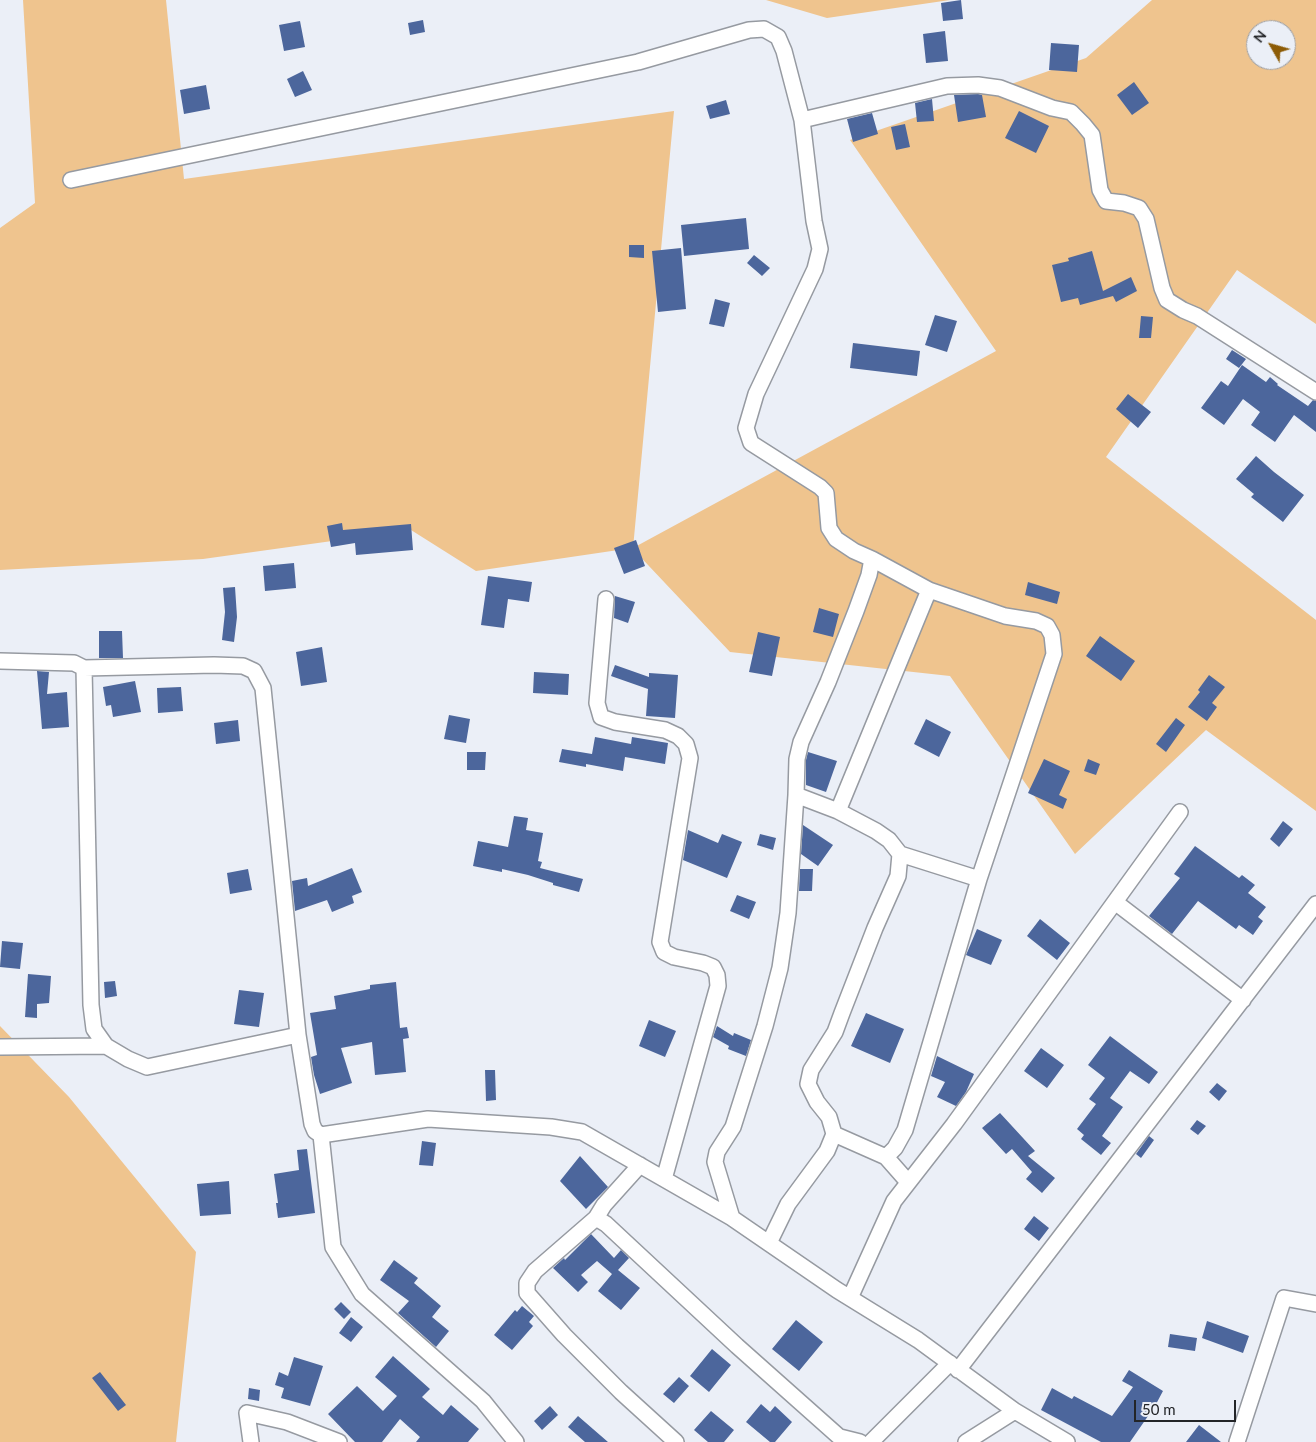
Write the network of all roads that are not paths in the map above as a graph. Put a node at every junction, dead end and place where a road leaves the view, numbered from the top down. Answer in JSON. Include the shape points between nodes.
{"nodes":[{"id":1,"x":802,"y":120,"type":"junction"},
{"id":2,"x":70,"y":180,"type":"dead end"},
{"id":3,"x":1316,"y":392,"type":"edge"},
{"id":4,"x":872,"y":559,"type":"junction"},
{"id":5,"x":929,"y":590,"type":"junction"},
{"id":6,"x":606,"y":599,"type":"dead end"},
{"id":7,"x":0,"y":661,"type":"edge"},
{"id":8,"x":84,"y":668,"type":"junction"},
{"id":9,"x":796,"y":795,"type":"junction"},
{"id":10,"x":838,"y":811,"type":"junction"},
{"id":11,"x":1180,"y":812,"type":"dead end"},
{"id":12,"x":900,"y":854,"type":"junction"},
{"id":13,"x":979,"y":879,"type":"junction"},
{"id":14,"x":1115,"y":902,"type":"junction"},
{"id":15,"x":1315,"y":907,"type":"edge"},
{"id":16,"x":1243,"y":1000,"type":"junction"},
{"id":17,"x":298,"y":1035,"type":"junction"},
{"id":18,"x":106,"y":1046,"type":"junction"},
{"id":19,"x":0,"y":1047,"type":"edge"},
{"id":20,"x":321,"y":1134,"type":"junction"},
{"id":21,"x":834,"y":1134,"type":"junction"},
{"id":22,"x":886,"y":1157,"type":"junction"},
{"id":23,"x":640,"y":1165,"type":"junction"},
{"id":24,"x":664,"y":1179,"type":"junction"},
{"id":25,"x":908,"y":1182,"type":"junction"},
{"id":26,"x":596,"y":1218,"type":"junction"},
{"id":27,"x":732,"y":1218,"type":"junction"},
{"id":28,"x":769,"y":1243,"type":"junction"},
{"id":29,"x":850,"y":1298,"type":"junction"},
{"id":30,"x":1316,"y":1304,"type":"edge"},
{"id":31,"x":954,"y":1366,"type":"junction"},
{"id":32,"x":1014,"y":1411,"type":"junction"},
{"id":33,"x":842,"y":1440,"type":"edge"},
{"id":34,"x":251,"y":1442,"type":"edge"},
{"id":35,"x":339,"y":1442,"type":"edge"},
{"id":36,"x":516,"y":1442,"type":"edge"},
{"id":37,"x":676,"y":1442,"type":"edge"},
{"id":38,"x":860,"y":1442,"type":"edge"},
{"id":39,"x":871,"y":1442,"type":"edge"},
{"id":40,"x":966,"y":1442,"type":"edge"},
{"id":41,"x":1067,"y":1442,"type":"edge"},
{"id":42,"x":1237,"y":1442,"type":"edge"}],
"edges":[{"from":1,"to":2,"type":"street","via":[[778,37],[764,30],[749,30],[638,62]]},
{"from":1,"to":3,"type":"street","via":[[947,86],[978,85],[1000,88],[1071,112],[1092,136],[1100,190],[1106,201],[1139,208],[1146,219],[1167,300]]},
{"from":1,"to":4,"type":"street","via":[[820,249],[815,269],[756,394],[746,428],[751,443],[826,493],[828,528],[836,539]]},
{"from":4,"to":5,"type":"street"},
{"from":4,"to":9,"type":"street","via":[[856,610],[801,742]]},
{"from":5,"to":10,"type":"street"},
{"from":5,"to":13,"type":"street","via":[[1005,616],[1036,621],[1047,626],[1052,635],[1054,654]]},
{"from":6,"to":24,"type":"street","via":[[597,703],[601,717],[665,730],[686,744],[690,758],[660,942],[664,952],[713,967],[717,975],[718,986]]},
{"from":7,"to":8,"type":"street","via":[[74,662]]},
{"from":8,"to":17,"type":"street","via":[[243,666],[254,671],[264,688]]},
{"from":8,"to":18,"type":"street","via":[[91,1005],[94,1029]]},
{"from":9,"to":10,"type":"street"},
{"from":9,"to":27,"type":"street","via":[[788,913],[780,968],[765,1026],[732,1126],[715,1162]]},
{"from":10,"to":12,"type":"street","via":[[889,840]]},
{"from":11,"to":14,"type":"street"},
{"from":12,"to":13,"type":"street"},
{"from":12,"to":21,"type":"street","via":[[898,876],[837,1025],[811,1070],[808,1084],[829,1117]]},
{"from":13,"to":22,"type":"street","via":[[905,1130]]},
{"from":14,"to":16,"type":"street"},
{"from":14,"to":25,"type":"street","via":[[954,1124]]},
{"from":15,"to":16,"type":"street"},
{"from":16,"to":31,"type":"street"},
{"from":17,"to":18,"type":"street","via":[[147,1068]]},
{"from":17,"to":20,"type":"street","via":[[312,1124]]},
{"from":18,"to":19,"type":"street"},
{"from":20,"to":23,"type":"street","via":[[428,1119],[551,1126],[582,1132]]},
{"from":20,"to":36,"type":"street","via":[[333,1247],[362,1294],[483,1401]]},
{"from":21,"to":22,"type":"street"},
{"from":21,"to":28,"type":"street","via":[[827,1151],[788,1204]]},
{"from":22,"to":25,"type":"street"},
{"from":23,"to":24,"type":"street"},
{"from":23,"to":26,"type":"street"},
{"from":24,"to":27,"type":"street"},
{"from":25,"to":29,"type":"street","via":[[894,1201]]},
{"from":26,"to":33,"type":"street"},
{"from":26,"to":37,"type":"street","via":[[536,1271],[527,1283],[527,1293],[564,1336]]},
{"from":27,"to":28,"type":"street"},
{"from":28,"to":29,"type":"street"},
{"from":29,"to":31,"type":"street"},
{"from":30,"to":42,"type":"street","via":[[1284,1298]]},
{"from":31,"to":32,"type":"street"},
{"from":31,"to":39,"type":"street"},
{"from":32,"to":40,"type":"street"},
{"from":32,"to":41,"type":"street"},
{"from":33,"to":38,"type":"street"},
{"from":34,"to":35,"type":"street","via":[[247,1413],[287,1422]]}]}
